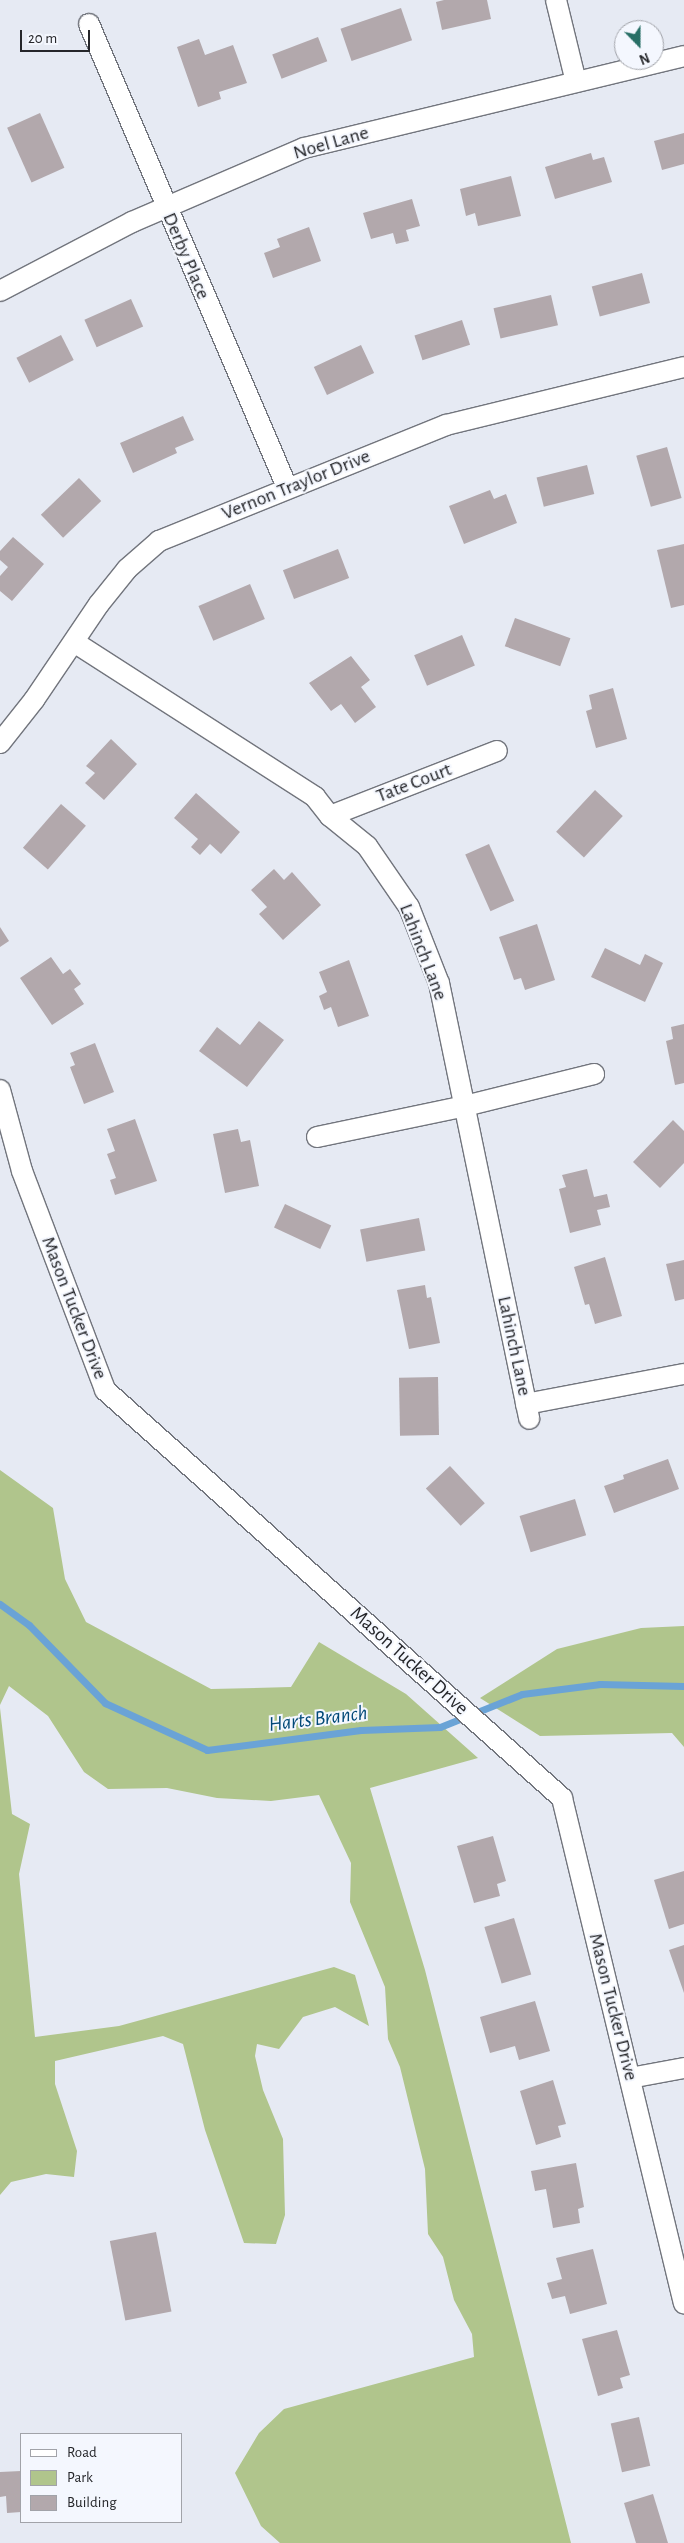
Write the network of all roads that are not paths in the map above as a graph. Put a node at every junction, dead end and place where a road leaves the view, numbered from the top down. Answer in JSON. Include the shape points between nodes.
{"nodes":[{"id":1,"x":556,"y":0,"type":"edge"},
{"id":2,"x":89,"y":24,"type":"dead end"},
{"id":3,"x":684,"y":56,"type":"edge"},
{"id":4,"x":576,"y":82,"type":"junction"},
{"id":5,"x":165,"y":208,"type":"junction"},
{"id":6,"x":0,"y":291,"type":"edge"},
{"id":7,"x":684,"y":367,"type":"edge"},
{"id":8,"x":286,"y":487,"type":"junction"},
{"id":9,"x":74,"y":642,"type":"junction"},
{"id":10,"x":0,"y":743,"type":"edge"},
{"id":11,"x":497,"y":751,"type":"dead end"},
{"id":12,"x":330,"y":816,"type":"junction"},
{"id":13,"x":594,"y":1074,"type":"dead end"},
{"id":14,"x":0,"y":1090,"type":"edge"},
{"id":15,"x":465,"y":1106,"type":"junction"},
{"id":16,"x":317,"y":1137,"type":"dead end"},
{"id":17,"x":684,"y":1374,"type":"edge"},
{"id":18,"x":684,"y":2068,"type":"edge"},
{"id":19,"x":630,"y":2078,"type":"junction"},
{"id":20,"x":684,"y":2304,"type":"edge"}],
"edges":[{"from":1,"to":4,"type":"street"},
{"from":2,"to":5,"type":"street","name":"Derby Place"},
{"from":3,"to":4,"type":"street","name":"Noel Lane"},
{"from":4,"to":5,"type":"street","name":"Noel Lane","via":[[304,148]]},
{"from":5,"to":6,"type":"street","name":"Noel Lane"},
{"from":5,"to":8,"type":"street","name":"Derby Place"},
{"from":7,"to":8,"type":"street","name":"Vernon Traylor Drive","via":[[446,425]]},
{"from":8,"to":9,"type":"street","name":"Vernon Traylor Drive","via":[[159,541],[127,569]]},
{"from":9,"to":10,"type":"street","name":"Vernon Traylor Drive"},
{"from":9,"to":12,"type":"street","name":"Lahinch Lane","via":[[315,797]]},
{"from":11,"to":12,"type":"street","name":"Tate Court"},
{"from":12,"to":15,"type":"street","name":"Lahinch Lane","via":[[367,846],[409,907],[439,982]]},
{"from":13,"to":15,"type":"street"},
{"from":14,"to":19,"type":"street","name":"Mason Tucker Drive","via":[[22,1171],[104,1390],[562,1798]]},
{"from":15,"to":16,"type":"street"},
{"from":15,"to":17,"type":"street","name":"Lahinch Lane","via":[[528,1412]]},
{"from":18,"to":19,"type":"street"},
{"from":19,"to":20,"type":"street","name":"Mason Tucker Drive"}]}
